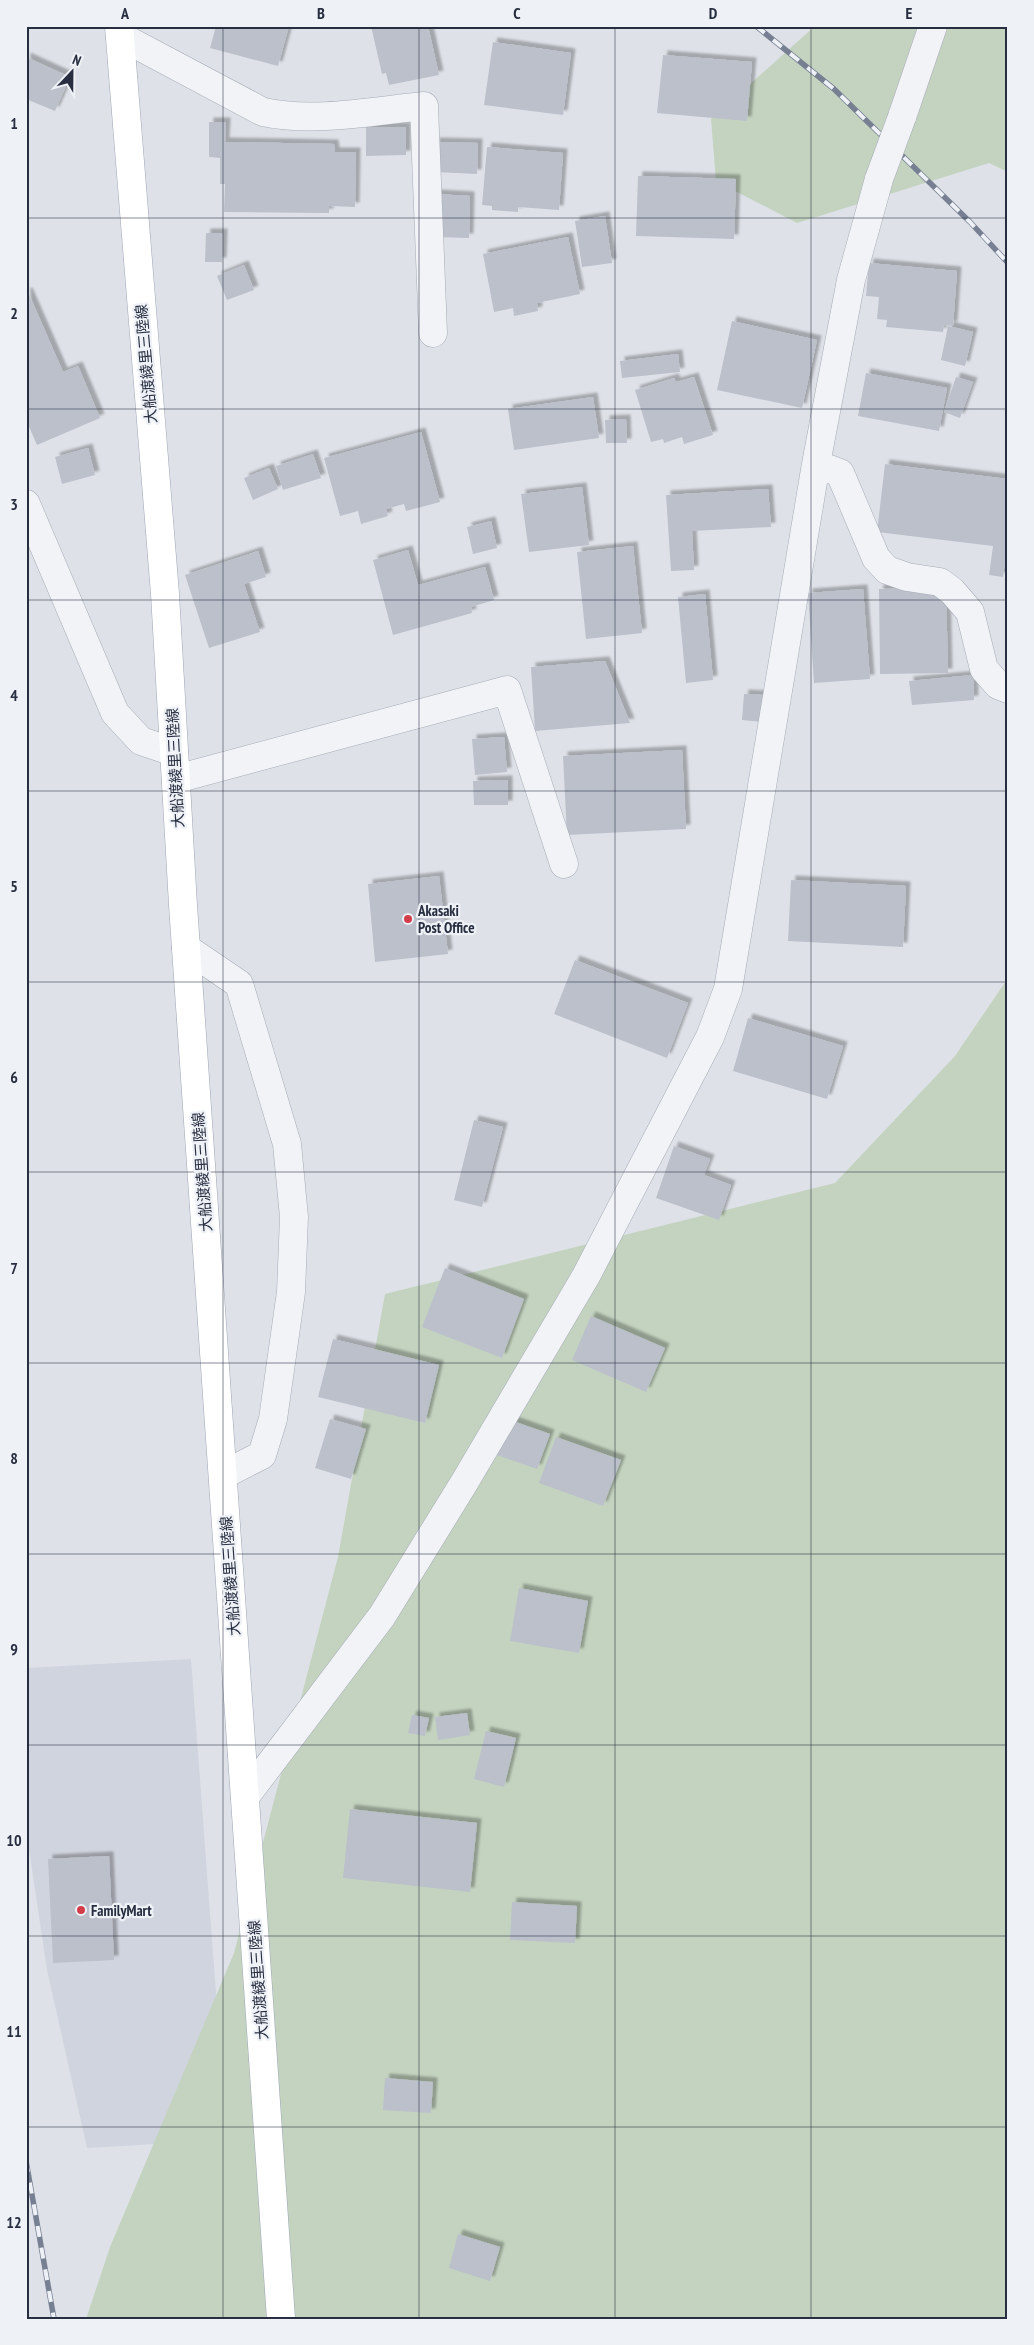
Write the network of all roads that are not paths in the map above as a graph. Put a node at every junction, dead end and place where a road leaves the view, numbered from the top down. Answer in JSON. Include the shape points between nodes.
{"nodes":[{"id":1,"x":933,"y":26,"type":"edge"},
{"id":2,"x":120,"y":31,"type":"edge"},
{"id":3,"x":433,"y":333,"type":"dead end"},
{"id":4,"x":816,"y":464,"type":"junction"},
{"id":5,"x":26,"y":504,"type":"edge"},
{"id":6,"x":1008,"y":689,"type":"edge"},
{"id":7,"x":175,"y":766,"type":"junction"},
{"id":8,"x":564,"y":864,"type":"dead end"},
{"id":9,"x":186,"y":948,"type":"junction"},
{"id":10,"x":223,"y":1475,"type":"junction"},
{"id":11,"x":245,"y":1797,"type":"junction"},
{"id":12,"x":281,"y":2319,"type":"edge"}],
"edges":[{"from":1,"to":4,"type":"street","bridge":true,"via":[[879,179],[851,280]]},
{"from":2,"to":3,"type":"street","via":[[262,112],[286,117],[424,106]]},
{"from":2,"to":7,"type":"main road","name":"大船渡綾里三陸線"},
{"from":4,"to":6,"type":"street","via":[[840,474],[876,558],[887,570],[940,582],[970,612],[984,670],[998,685]]},
{"from":4,"to":11,"type":"street","via":[[728,989],[710,1037],[586,1276],[464,1483],[382,1616]]},
{"from":5,"to":7,"type":"street","via":[[115,713],[141,741]]},
{"from":7,"to":8,"type":"street","via":[[507,690]]},
{"from":7,"to":9,"type":"main road","name":"大船渡綾里三陸線"},
{"from":9,"to":10,"type":"main road","name":"大船渡綾里三陸線"},
{"from":9,"to":10,"type":"street","via":[[239,984],[287,1144],[294,1217],[291,1292],[273,1419],[262,1455]]},
{"from":10,"to":11,"type":"main road","name":"大船渡綾里三陸線"},
{"from":11,"to":12,"type":"main road","name":"大船渡綾里三陸線"}]}
